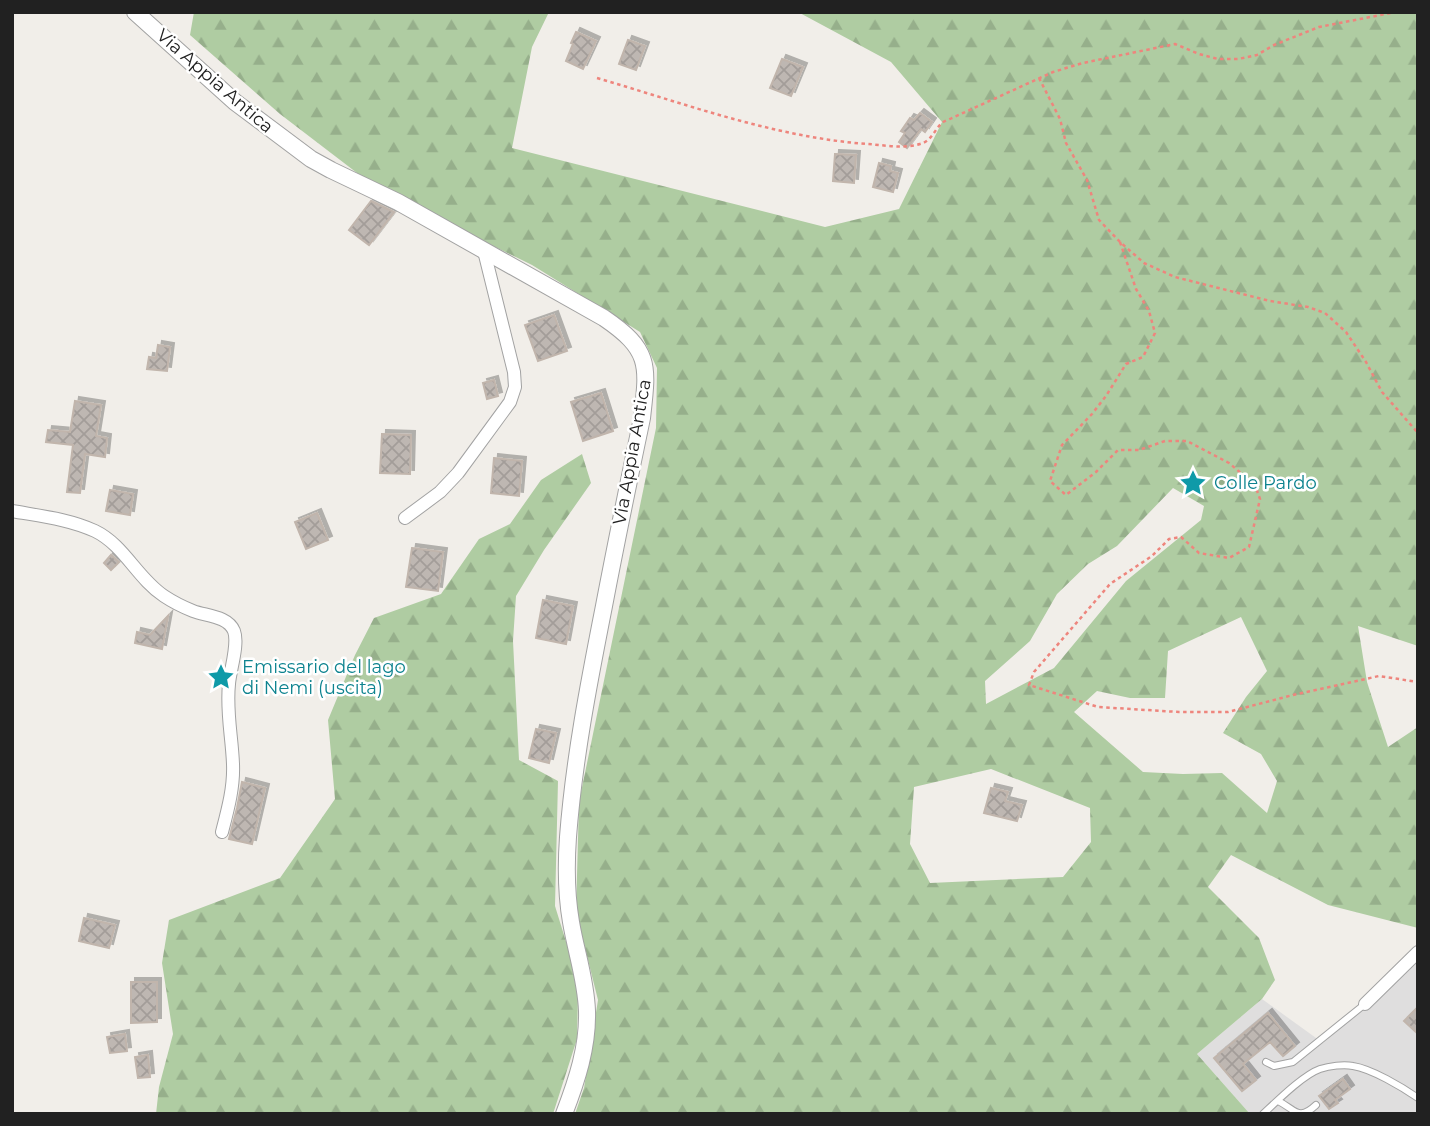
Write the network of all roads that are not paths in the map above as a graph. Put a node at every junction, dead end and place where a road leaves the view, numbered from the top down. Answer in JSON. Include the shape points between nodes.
{"nodes":[{"id":1,"x":135,"y":12,"type":"edge"},
{"id":2,"x":484,"y":251,"type":"junction"},
{"id":3,"x":12,"y":511,"type":"edge"},
{"id":4,"x":405,"y":518,"type":"dead end"},
{"id":5,"x":222,"y":832,"type":"dead end"},
{"id":6,"x":1418,"y":952,"type":"edge"},
{"id":7,"x":1364,"y":1004,"type":"joint"},
{"id":8,"x":1266,"y":1062,"type":"dead end"},
{"id":9,"x":1418,"y":1098,"type":"edge"},
{"id":10,"x":1278,"y":1101,"type":"junction"},
{"id":11,"x":1317,"y":1105,"type":"dead end"},
{"id":12,"x":564,"y":1114,"type":"edge"},
{"id":13,"x":1263,"y":1114,"type":"edge"}],
"edges":[{"from":1,"to":2,"type":"street","name":"Via Appia Antica","via":[[235,102],[294,147]]},
{"from":2,"to":4,"type":"street","via":[[513,368],[514,390],[508,405],[451,481]]},
{"from":2,"to":12,"type":"street","name":"Via Appia Antica","via":[[604,318],[631,341],[646,372],[642,418],[590,674],[571,801],[568,899],[587,1017],[581,1066]]},
{"from":3,"to":5,"type":"street","via":[[99,533],[165,597],[220,618],[233,629],[236,636],[227,708],[233,782]]},
{"from":6,"to":7,"type":"street"},
{"from":7,"to":8,"type":"lane","via":[[1293,1062],[1274,1066]]},
{"from":9,"to":10,"type":"lane","via":[[1352,1065],[1320,1069]]},
{"from":10,"to":11,"type":"lane","via":[[1300,1114]]},
{"from":10,"to":13,"type":"lane"}]}
